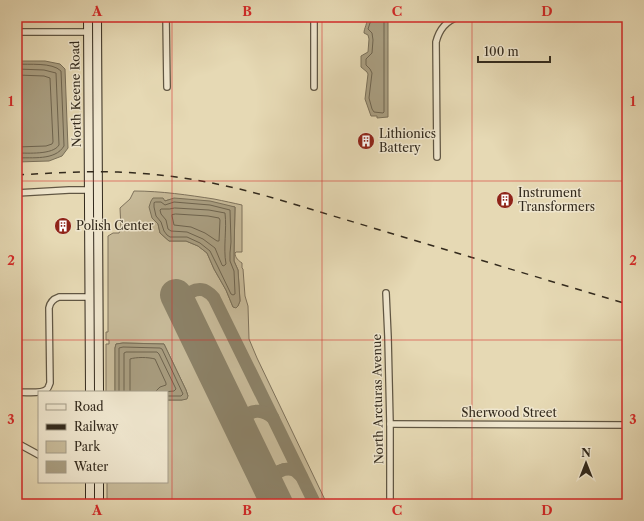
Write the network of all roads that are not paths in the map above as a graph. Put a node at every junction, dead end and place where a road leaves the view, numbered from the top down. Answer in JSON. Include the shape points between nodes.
{"nodes":[{"id":1,"x":88,"y":17,"type":"edge"},
{"id":2,"x":97,"y":17,"type":"edge"},
{"id":3,"x":166,"y":17,"type":"edge"},
{"id":4,"x":314,"y":17,"type":"edge"},
{"id":5,"x":458,"y":17,"type":"edge"},
{"id":6,"x":606,"y":17,"type":"edge"},
{"id":7,"x":627,"y":17,"type":"edge"},
{"id":8,"x":17,"y":32,"type":"edge"},
{"id":9,"x":88,"y":32,"type":"junction"},
{"id":10,"x":167,"y":86,"type":"dead end"},
{"id":11,"x":314,"y":87,"type":"dead end"},
{"id":12,"x":437,"y":157,"type":"dead end"},
{"id":13,"x":89,"y":190,"type":"junction"},
{"id":14,"x":17,"y":193,"type":"edge"},
{"id":15,"x":386,"y":293,"type":"dead end"},
{"id":16,"x":90,"y":297,"type":"junction"},
{"id":17,"x":45,"y":391,"type":"edge"},
{"id":18,"x":90,"y":391,"type":"edge"},
{"id":19,"x":99,"y":391,"type":"edge"},
{"id":20,"x":17,"y":392,"type":"edge"},
{"id":21,"x":38,"y":392,"type":"edge"},
{"id":22,"x":390,"y":424,"type":"junction"},
{"id":23,"x":627,"y":425,"type":"edge"},
{"id":24,"x":17,"y":443,"type":"edge"},
{"id":25,"x":38,"y":454,"type":"edge"},
{"id":26,"x":90,"y":483,"type":"edge"},
{"id":27,"x":99,"y":483,"type":"edge"},
{"id":28,"x":90,"y":504,"type":"edge"},
{"id":29,"x":99,"y":504,"type":"edge"},
{"id":30,"x":390,"y":504,"type":"edge"}],
"edges":[{"from":1,"to":9,"type":"main road","name":"North Keene Road"},
{"from":2,"to":19,"type":"main road","name":"North Keene Road"},
{"from":3,"to":10,"type":"street"},
{"from":4,"to":11,"type":"street"},
{"from":5,"to":12,"type":"street","via":[[445,24],[436,42]]},
{"from":6,"to":7,"type":"street"},
{"from":8,"to":9,"type":"street"},
{"from":9,"to":13,"type":"main road","name":"North Keene Road"},
{"from":13,"to":14,"type":"street"},
{"from":13,"to":16,"type":"main road","name":"North Keene Road"},
{"from":15,"to":22,"type":"street","name":"North Arcturas Avenue"},
{"from":16,"to":17,"type":"street","via":[[59,297],[50,304],[50,383]]},
{"from":16,"to":18,"type":"main road","name":"North Keene Road"},
{"from":20,"to":21,"type":"street"},
{"from":22,"to":23,"type":"street","name":"Sherwood Street"},
{"from":22,"to":30,"type":"street","name":"North Arcturas Avenue"},
{"from":24,"to":25,"type":"street"},
{"from":26,"to":28,"type":"main road"},
{"from":27,"to":29,"type":"main road"}]}
